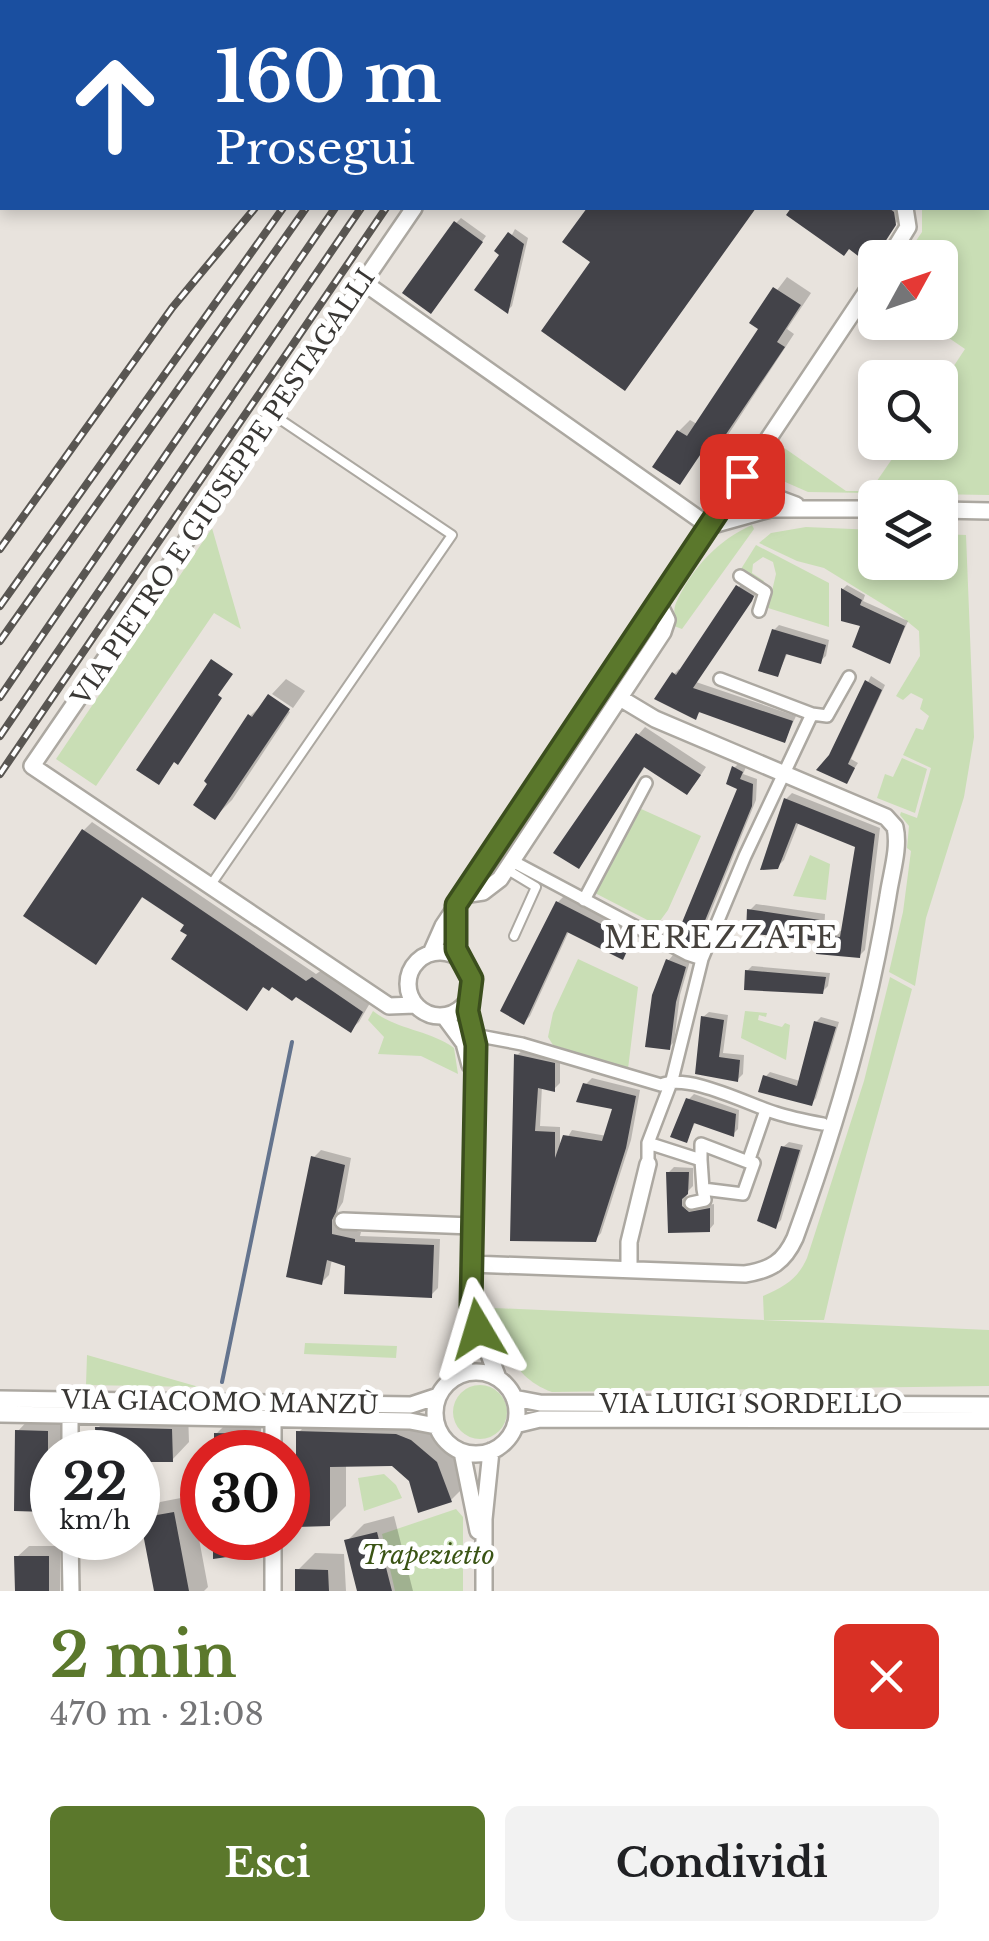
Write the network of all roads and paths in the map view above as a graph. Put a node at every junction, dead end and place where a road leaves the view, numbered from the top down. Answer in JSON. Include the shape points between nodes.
{"nodes":[{"id":1,"x":413,"y":210,"type":"edge"},
{"id":2,"x":904,"y":210,"type":"edge"},
{"id":3,"x":900,"y":240,"type":"edge"},
{"id":4,"x":363,"y":282,"type":"junction"},
{"id":5,"x":858,"y":304,"type":"edge"},
{"id":6,"x":272,"y":414,"type":"junction"},
{"id":7,"x":742,"y":476,"type":"junction"},
{"id":8,"x":804,"y":508,"type":"junction"},
{"id":9,"x":858,"y":509,"type":"edge"},
{"id":10,"x":958,"y":510,"type":"edge"},
{"id":11,"x":989,"y":511,"type":"edge"},
{"id":12,"x":709,"y":526,"type":"junction"},
{"id":13,"x":740,"y":576,"type":"dead end"},
{"id":14,"x":658,"y":602,"type":"junction"},
{"id":15,"x":760,"y":611,"type":"dead end"},
{"id":16,"x":848,"y":676,"type":"dead end"},
{"id":17,"x":720,"y":679,"type":"dead end"},
{"id":18,"x":620,"y":698,"type":"junction"},
{"id":19,"x":812,"y":714,"type":"junction"},
{"id":20,"x":784,"y":774,"type":"junction"},
{"id":21,"x":646,"y":783,"type":"dead end"},
{"id":22,"x":509,"y":865,"type":"junction"},
{"id":23,"x":210,"y":886,"type":"junction"},
{"id":24,"x":460,"y":900,"type":"junction"},
{"id":25,"x":584,"y":900,"type":"junction"},
{"id":26,"x":514,"y":936,"type":"dead end"},
{"id":27,"x":431,"y":952,"type":"junction"},
{"id":28,"x":459,"y":958,"type":"junction"},
{"id":29,"x":702,"y":959,"type":"junction"},
{"id":30,"x":408,"y":978,"type":"junction"},
{"id":31,"x":370,"y":992,"type":"junction"},
{"id":32,"x":468,"y":1000,"type":"junction"},
{"id":33,"x":415,"y":1005,"type":"junction"},
{"id":34,"x":444,"y":1016,"type":"junction"},
{"id":35,"x":486,"y":1038,"type":"dead end"},
{"id":36,"x":672,"y":1080,"type":"junction"},
{"id":37,"x":473,"y":1082,"type":"junction"},
{"id":38,"x":766,"y":1110,"type":"junction"},
{"id":39,"x":823,"y":1124,"type":"dead end"},
{"id":40,"x":648,"y":1143,"type":"junction"},
{"id":41,"x":701,"y":1160,"type":"junction"},
{"id":42,"x":748,"y":1162,"type":"junction"},
{"id":43,"x":648,"y":1164,"type":"joint"},
{"id":44,"x":703,"y":1189,"type":"junction"},
{"id":45,"x":690,"y":1203,"type":"dead end"},
{"id":46,"x":344,"y":1221,"type":"dead end"},
{"id":47,"x":472,"y":1226,"type":"junction"},
{"id":48,"x":471,"y":1264,"type":"junction"},
{"id":49,"x":629,"y":1269,"type":"junction"},
{"id":50,"x":471,"y":1306,"type":"junction"},
{"id":51,"x":458,"y":1376,"type":"junction"},
{"id":52,"x":498,"y":1378,"type":"junction"},
{"id":53,"x":438,"y":1396,"type":"junction"},
{"id":54,"x":514,"y":1398,"type":"junction"},
{"id":55,"x":0,"y":1399,"type":"edge"},
{"id":56,"x":989,"y":1404,"type":"edge"},
{"id":57,"x":0,"y":1414,"type":"edge"},
{"id":58,"x":70,"y":1415,"type":"junction"},
{"id":59,"x":274,"y":1419,"type":"junction"},
{"id":60,"x":989,"y":1420,"type":"edge"},
{"id":61,"x":515,"y":1425,"type":"junction"},
{"id":62,"x":436,"y":1426,"type":"junction"},
{"id":63,"x":70,"y":1430,"type":"edge"},
{"id":64,"x":274,"y":1430,"type":"edge"},
{"id":65,"x":462,"y":1452,"type":"junction"},
{"id":66,"x":491,"y":1452,"type":"junction"},
{"id":67,"x":70,"y":1560,"type":"edge"},
{"id":68,"x":273,"y":1560,"type":"edge"},
{"id":69,"x":484,"y":1563,"type":"junction"},
{"id":70,"x":70,"y":1591,"type":"edge"},
{"id":71,"x":273,"y":1591,"type":"edge"},
{"id":72,"x":484,"y":1591,"type":"edge"}],
"edges":[{"from":1,"to":4,"type":"street","name":"VIA PIETRO E GIUSEPPE PESTAGALLI"},
{"from":2,"to":3,"type":"street","via":[[908,227]]},
{"from":4,"to":6,"type":"street","name":"VIA PIETRO E GIUSEPPE PESTAGALLI"},
{"from":4,"to":12,"type":"street"},
{"from":5,"to":7,"type":"street"},
{"from":6,"to":23,"type":"street","name":"VIA PIETRO E GIUSEPPE PESTAGALLI","via":[[32,766]]},
{"from":6,"to":23,"type":"lane","via":[[452,535]]},
{"from":7,"to":8,"type":"street"},
{"from":7,"to":12,"type":"street"},
{"from":8,"to":9,"type":"street"},
{"from":8,"to":12,"type":"street","via":[[763,510]]},
{"from":10,"to":11,"type":"street"},
{"from":12,"to":14,"type":"street"},
{"from":13,"to":15,"type":"street","via":[[765,592]]},
{"from":14,"to":18,"type":"street","via":[[667,624]]},
{"from":14,"to":24,"type":"street"},
{"from":16,"to":19,"type":"street","via":[[827,716]]},
{"from":17,"to":19,"type":"street"},
{"from":18,"to":20,"type":"street"},
{"from":18,"to":22,"type":"street"},
{"from":19,"to":20,"type":"street"},
{"from":20,"to":29,"type":"street"},
{"from":20,"to":49,"type":"street","via":[[886,817],[896,832],[879,948],[835,1128],[788,1254],[775,1265],[745,1274]]},
{"from":21,"to":25,"type":"street"},
{"from":22,"to":24,"type":"street","via":[[490,888]]},
{"from":22,"to":25,"type":"street"},
{"from":22,"to":26,"type":"lane","via":[[536,888]]},
{"from":23,"to":31,"type":"street"},
{"from":24,"to":27,"type":"street"},
{"from":24,"to":28,"type":"street","via":[[454,936]]},
{"from":25,"to":29,"type":"street"},
{"from":27,"to":28,"type":"street"},
{"from":27,"to":30,"type":"street"},
{"from":28,"to":32,"type":"street","via":[[472,979]]},
{"from":29,"to":36,"type":"street"},
{"from":30,"to":31,"type":"street","via":[[386,995]]},
{"from":30,"to":33,"type":"street"},
{"from":31,"to":33,"type":"street","via":[[389,1006]]},
{"from":32,"to":34,"type":"street"},
{"from":32,"to":37,"type":"street","via":[[476,1045]]},
{"from":33,"to":34,"type":"street"},
{"from":34,"to":37,"type":"street","via":[[464,1043]]},
{"from":35,"to":36,"type":"street","via":[[661,1085]]},
{"from":36,"to":38,"type":"street"},
{"from":36,"to":40,"type":"street"},
{"from":37,"to":47,"type":"street"},
{"from":38,"to":39,"type":"street"},
{"from":38,"to":42,"type":"street"},
{"from":40,"to":41,"type":"street"},
{"from":40,"to":43,"type":"street"},
{"from":41,"to":42,"type":"street","via":[[702,1144]]},
{"from":41,"to":44,"type":"street"},
{"from":42,"to":44,"type":"street","via":[[754,1163],[742,1194]]},
{"from":43,"to":49,"type":"street"},
{"from":44,"to":45,"type":"street","via":[[705,1200]]},
{"from":46,"to":47,"type":"street"},
{"from":47,"to":48,"type":"street"},
{"from":48,"to":49,"type":"street"},
{"from":48,"to":50,"type":"street"},
{"from":50,"to":51,"type":"street"},
{"from":50,"to":52,"type":"street"},
{"from":51,"to":52,"type":"street"},
{"from":51,"to":53,"type":"street"},
{"from":52,"to":54,"type":"street"},
{"from":53,"to":55,"type":"street","name":"VIA GIACOMO MANZÙ","via":[[411,1405]]},
{"from":53,"to":62,"type":"street"},
{"from":54,"to":56,"type":"street","name":"VIA LUIGI SORDELLO"},
{"from":54,"to":61,"type":"street"},
{"from":57,"to":58,"type":"street","name":"VIA GIACOMO MANZÙ"},
{"from":58,"to":59,"type":"street","name":"VIA GIACOMO MANZÙ"},
{"from":58,"to":63,"type":"street"},
{"from":59,"to":62,"type":"street","name":"VIA GIACOMO MANZÙ"},
{"from":59,"to":64,"type":"street"},
{"from":60,"to":61,"type":"street","name":"VIA LUIGI SORDELLO","via":[[540,1418]]},
{"from":61,"to":66,"type":"street"},
{"from":62,"to":65,"type":"street"},
{"from":65,"to":66,"type":"street"},
{"from":65,"to":69,"type":"street"},
{"from":66,"to":69,"type":"street"},
{"from":67,"to":70,"type":"street"},
{"from":68,"to":71,"type":"street"},
{"from":69,"to":72,"type":"street"}]}
